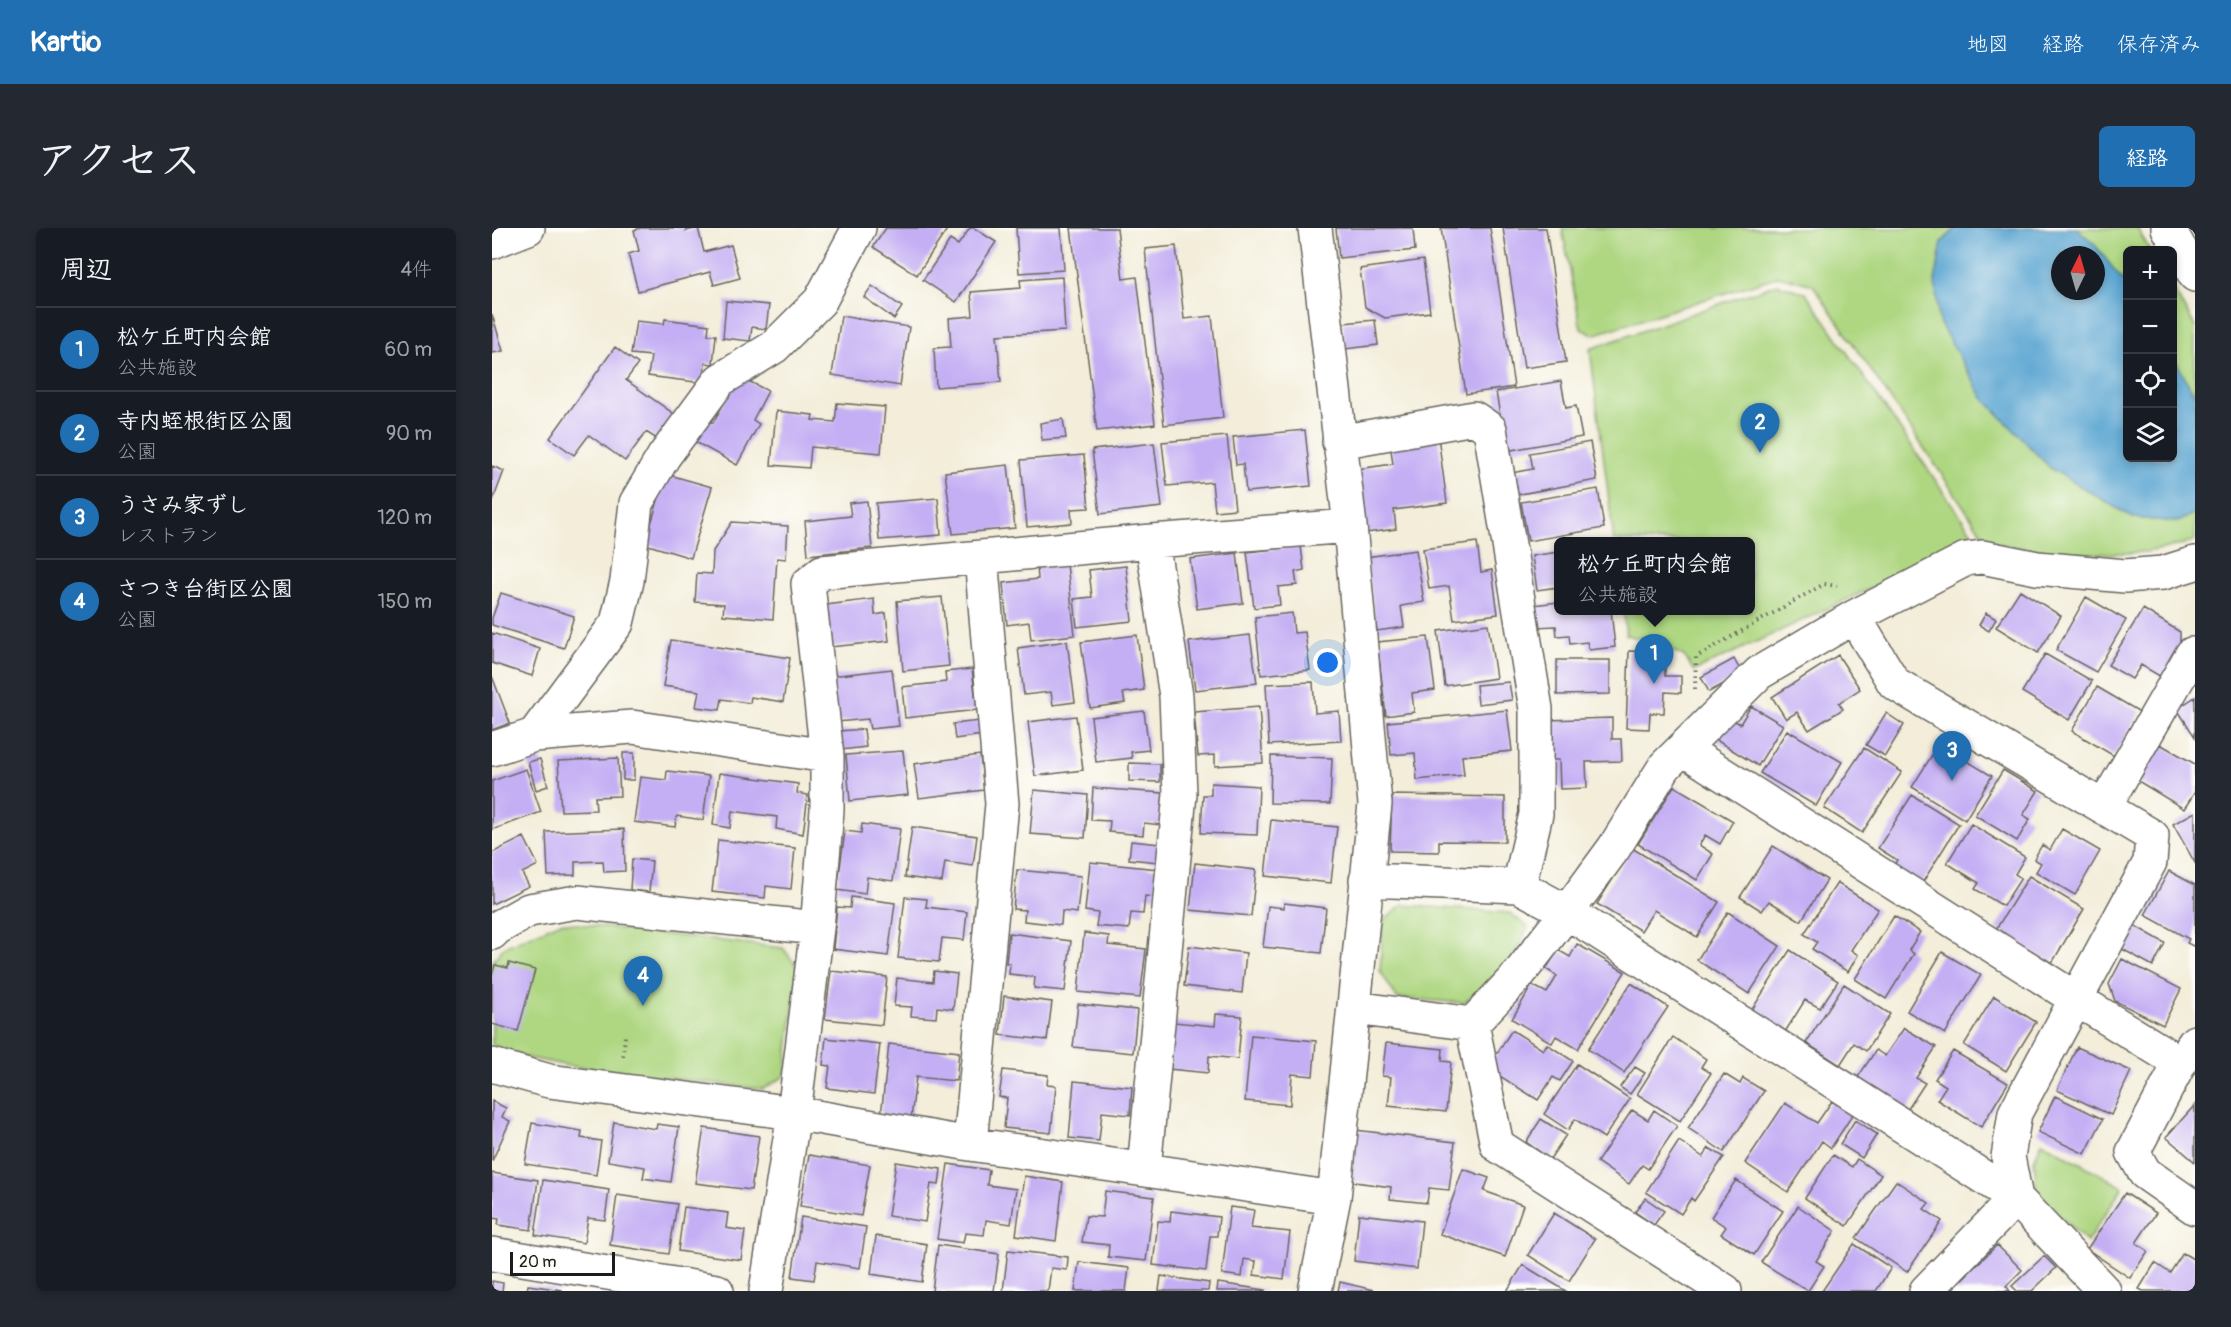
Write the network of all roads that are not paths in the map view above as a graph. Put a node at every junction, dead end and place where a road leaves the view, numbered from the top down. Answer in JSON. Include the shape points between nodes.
{"nodes":[{"id":1,"x":528,"y":228,"type":"edge"},
{"id":2,"x":859,"y":228,"type":"edge"},
{"id":3,"x":1315,"y":228,"type":"edge"},
{"id":4,"x":2168,"y":228,"type":"edge"},
{"id":5,"x":492,"y":242,"type":"edge"},
{"id":6,"x":2195,"y":275,"type":"edge"},
{"id":7,"x":1339,"y":442,"type":"junction"},
{"id":8,"x":1350,"y":526,"type":"junction"},
{"id":9,"x":1152,"y":541,"type":"junction"},
{"id":10,"x":981,"y":557,"type":"junction"},
{"id":11,"x":2195,"y":563,"type":"edge"},
{"id":12,"x":1854,"y":617,"type":"junction"},
{"id":13,"x":2192,"y":654,"type":"dead end"},
{"id":14,"x":534,"y":735,"type":"junction"},
{"id":15,"x":492,"y":749,"type":"edge"},
{"id":16,"x":1683,"y":749,"type":"junction"},
{"id":17,"x":827,"y":756,"type":"junction"},
{"id":18,"x":2104,"y":807,"type":"junction"},
{"id":19,"x":1366,"y":880,"type":"junction"},
{"id":20,"x":1519,"y":886,"type":"junction"},
{"id":21,"x":1567,"y":912,"type":"junction"},
{"id":22,"x":817,"y":928,"type":"junction"},
{"id":23,"x":492,"y":933,"type":"edge"},
{"id":24,"x":2076,"y":999,"type":"junction"},
{"id":25,"x":1355,"y":1008,"type":"junction"},
{"id":26,"x":1472,"y":1024,"type":"junction"},
{"id":27,"x":2187,"y":1053,"type":"edge"},
{"id":28,"x":492,"y":1065,"type":"edge"},
{"id":29,"x":794,"y":1113,"type":"junction"},
{"id":30,"x":970,"y":1144,"type":"junction"},
{"id":31,"x":1144,"y":1169,"type":"junction"},
{"id":32,"x":1334,"y":1198,"type":"junction"},
{"id":33,"x":2016,"y":1198,"type":"junction"},
{"id":34,"x":2195,"y":1208,"type":"edge"},
{"id":35,"x":492,"y":1254,"type":"edge"},
{"id":36,"x":717,"y":1291,"type":"edge"},
{"id":37,"x":766,"y":1291,"type":"edge"},
{"id":38,"x":1316,"y":1291,"type":"edge"},
{"id":39,"x":1725,"y":1291,"type":"edge"},
{"id":40,"x":1926,"y":1291,"type":"edge"},
{"id":41,"x":2104,"y":1291,"type":"edge"}],
"edges":[{"from":1,"to":5,"type":"street"},
{"from":2,"to":14,"type":"street","via":[[820,301],[774,347],[720,380],[664,456],[636,503],[627,581],[617,623]]},
{"from":3,"to":7,"type":"street"},
{"from":4,"to":6,"type":"street"},
{"from":7,"to":8,"type":"street"},
{"from":7,"to":20,"type":"street","via":[[1474,418],[1490,429],[1536,709],[1536,814]]},
{"from":8,"to":9,"type":"street"},
{"from":8,"to":19,"type":"street","via":[[1375,804]]},
{"from":9,"to":10,"type":"street"},
{"from":9,"to":31,"type":"street","via":[[1176,696],[1180,794]]},
{"from":10,"to":17,"type":"street","via":[[822,572],[808,584]]},
{"from":10,"to":30,"type":"street","via":[[1002,804]]},
{"from":11,"to":12,"type":"street","via":[[2163,573],[2125,576],[2037,568],[1982,557],[1966,559]]},
{"from":12,"to":16,"type":"street","via":[[1759,673]]},
{"from":12,"to":18,"type":"street","via":[[1894,683]]},
{"from":13,"to":18,"type":"street"},
{"from":14,"to":15,"type":"street"},
{"from":14,"to":17,"type":"street","via":[[632,727]]},
{"from":16,"to":21,"type":"street","via":[[1665,766],[1614,848]]},
{"from":16,"to":24,"type":"street"},
{"from":17,"to":22,"type":"street","via":[[827,810]]},
{"from":18,"to":24,"type":"street","via":[[2152,836],[2150,862]]},
{"from":19,"to":20,"type":"street"},
{"from":19,"to":25,"type":"street"},
{"from":20,"to":21,"type":"street"},
{"from":21,"to":26,"type":"street","via":[[1519,974]]},
{"from":21,"to":33,"type":"street"},
{"from":22,"to":23,"type":"street","via":[[577,902],[529,910]]},
{"from":22,"to":29,"type":"street"},
{"from":24,"to":27,"type":"street"},
{"from":24,"to":33,"type":"street","via":[[2015,1113],[2008,1157]]},
{"from":25,"to":26,"type":"street"},
{"from":25,"to":32,"type":"street"},
{"from":26,"to":39,"type":"street","via":[[1497,1145]]},
{"from":27,"to":34,"type":"street","via":[[2133,1152],[2145,1173]]},
{"from":28,"to":29,"type":"street","via":[[549,1081]]},
{"from":29,"to":30,"type":"street"},
{"from":29,"to":37,"type":"street"},
{"from":30,"to":31,"type":"street"},
{"from":31,"to":32,"type":"street"},
{"from":32,"to":38,"type":"street"},
{"from":33,"to":40,"type":"street"},
{"from":33,"to":41,"type":"street"},
{"from":35,"to":36,"type":"street"}]}
